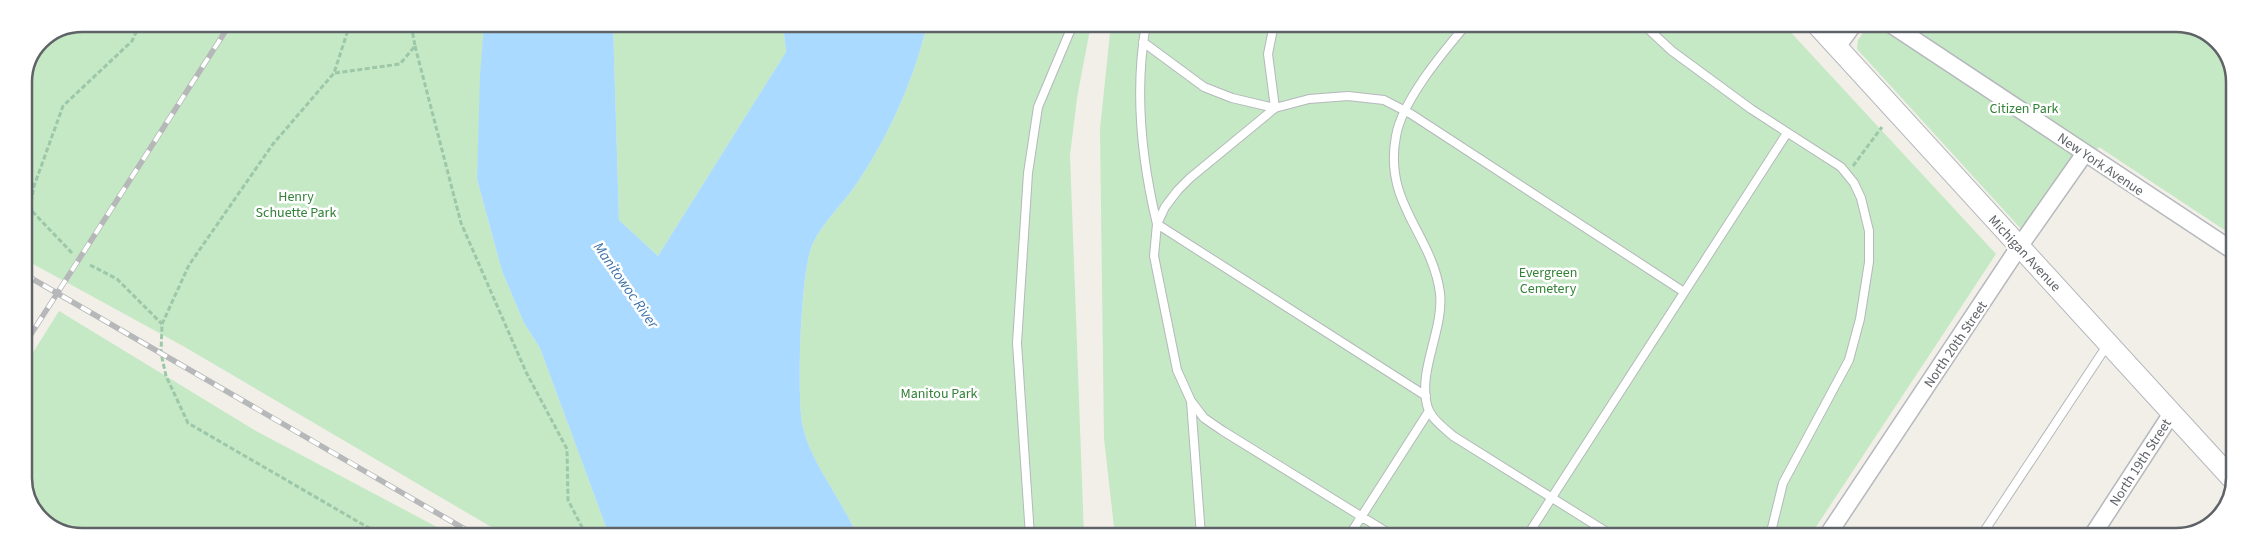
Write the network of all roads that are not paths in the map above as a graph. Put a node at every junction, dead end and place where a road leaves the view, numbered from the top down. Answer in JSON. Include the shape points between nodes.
{"nodes":[{"id":1,"x":1070,"y":32,"type":"edge"},
{"id":2,"x":1145,"y":32,"type":"edge"},
{"id":3,"x":1272,"y":32,"type":"edge"},
{"id":4,"x":1460,"y":32,"type":"edge"},
{"id":5,"x":1652,"y":32,"type":"edge"},
{"id":6,"x":1823,"y":32,"type":"edge"},
{"id":7,"x":1848,"y":32,"type":"edge"},
{"id":8,"x":1903,"y":32,"type":"edge"},
{"id":9,"x":1143,"y":42,"type":"junction"},
{"id":10,"x":1837,"y":48,"type":"junction"},
{"id":11,"x":1275,"y":108,"type":"junction"},
{"id":12,"x":1405,"y":111,"type":"junction"},
{"id":13,"x":1787,"y":132,"type":"junction"},
{"id":14,"x":2085,"y":153,"type":"junction"},
{"id":15,"x":1157,"y":224,"type":"junction"},
{"id":16,"x":2226,"y":246,"type":"edge"},
{"id":17,"x":2019,"y":247,"type":"junction"},
{"id":18,"x":1684,"y":292,"type":"junction"},
{"id":19,"x":2108,"y":343,"type":"junction"},
{"id":20,"x":1426,"y":396,"type":"junction"},
{"id":21,"x":1191,"y":401,"type":"junction"},
{"id":22,"x":1429,"y":412,"type":"junction"},
{"id":23,"x":2172,"y":413,"type":"junction"},
{"id":24,"x":2226,"y":472,"type":"edge"},
{"id":25,"x":1551,"y":497,"type":"junction"},
{"id":26,"x":1362,"y":516,"type":"junction"},
{"id":27,"x":1029,"y":528,"type":"edge"},
{"id":28,"x":1200,"y":528,"type":"edge"},
{"id":29,"x":1354,"y":528,"type":"edge"},
{"id":30,"x":1381,"y":528,"type":"edge"},
{"id":31,"x":1532,"y":528,"type":"edge"},
{"id":32,"x":1600,"y":528,"type":"edge"},
{"id":33,"x":1772,"y":528,"type":"edge"},
{"id":34,"x":1832,"y":528,"type":"edge"},
{"id":35,"x":1987,"y":528,"type":"edge"},
{"id":36,"x":2097,"y":528,"type":"edge"}],
"edges":[{"from":1,"to":27,"type":"lane","via":[[1038,107],[1028,173],[1017,342]]},
{"from":2,"to":9,"type":"lane"},
{"from":3,"to":11,"type":"lane","via":[[1268,54]]},
{"from":4,"to":12,"type":"lane","via":[[1429,72]]},
{"from":5,"to":13,"type":"lane","via":[[1751,109]]},
{"from":6,"to":10,"type":"street","name":"Michigan Avenue"},
{"from":7,"to":10,"type":"street"},
{"from":8,"to":14,"type":"street","name":"New York Avenue"},
{"from":9,"to":11,"type":"lane","via":[[1204,87],[1232,98]]},
{"from":9,"to":15,"type":"lane","via":[[1140,125]]},
{"from":10,"to":17,"type":"street","name":"Michigan Avenue"},
{"from":11,"to":12,"type":"lane","via":[[1309,99],[1348,96],[1384,100]]},
{"from":11,"to":15,"type":"lane","via":[[1178,190]]},
{"from":12,"to":18,"type":"lane"},
{"from":12,"to":20,"type":"lane","via":[[1396,134],[1393,169],[1396,186],[1434,269],[1440,294]]},
{"from":13,"to":18,"type":"lane"},
{"from":13,"to":33,"type":"lane","via":[[1848,173],[1861,198],[1869,230],[1869,262],[1849,360],[1783,483]]},
{"from":14,"to":16,"type":"street","name":"New York Avenue"},
{"from":14,"to":17,"type":"street","name":"North 20th Street"},
{"from":15,"to":20,"type":"lane"},
{"from":15,"to":21,"type":"lane","via":[[1154,256],[1177,370]]},
{"from":17,"to":19,"type":"street","name":"Michigan Avenue"},
{"from":17,"to":34,"type":"street","name":"North 20th Street"},
{"from":18,"to":25,"type":"lane"},
{"from":19,"to":23,"type":"street","name":"Michigan Avenue"},
{"from":19,"to":35,"type":"lane"},
{"from":20,"to":22,"type":"lane"},
{"from":21,"to":26,"type":"lane","via":[[1204,418],[1223,432]]},
{"from":21,"to":28,"type":"lane"},
{"from":22,"to":25,"type":"lane","via":[[1454,436]]},
{"from":22,"to":26,"type":"lane"},
{"from":23,"to":24,"type":"street","name":"Michigan Avenue"},
{"from":23,"to":36,"type":"street","name":"North 19th Street"},
{"from":25,"to":31,"type":"lane"},
{"from":25,"to":32,"type":"lane"},
{"from":26,"to":29,"type":"lane"},
{"from":26,"to":30,"type":"lane"}]}
